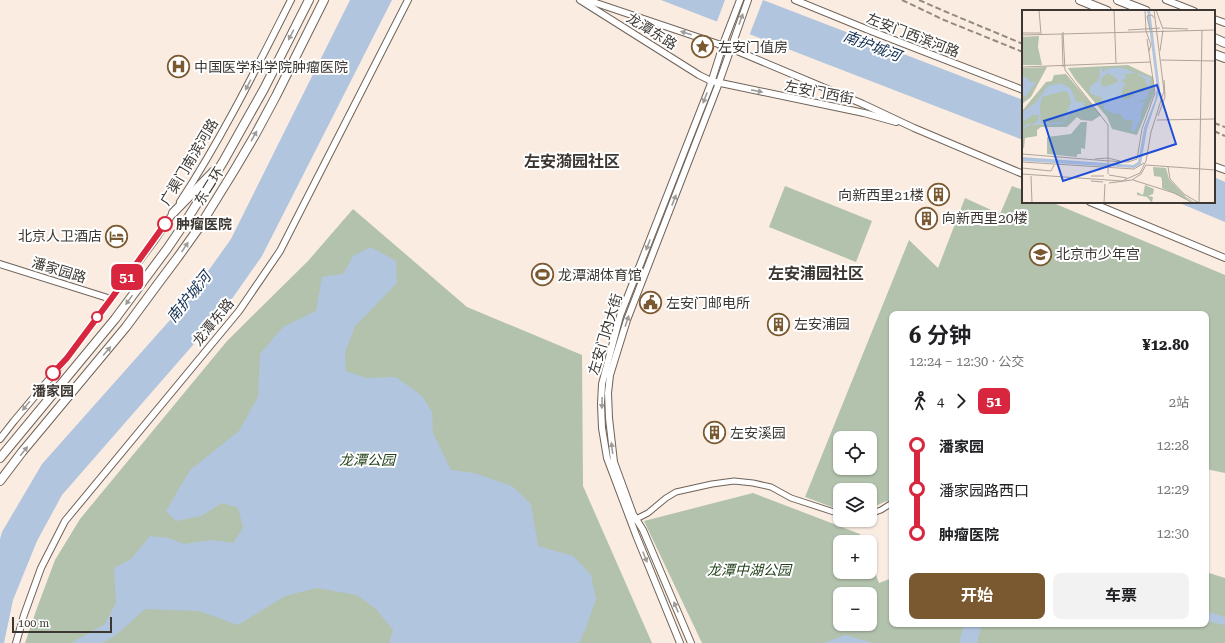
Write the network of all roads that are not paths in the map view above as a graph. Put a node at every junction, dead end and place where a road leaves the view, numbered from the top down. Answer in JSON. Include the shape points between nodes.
{"nodes":[{"id":1,"x":291,"y":0,"type":"edge"},
{"id":2,"x":324,"y":0,"type":"edge"},
{"id":3,"x":408,"y":0,"type":"edge"},
{"id":4,"x":580,"y":0,"type":"edge"},
{"id":5,"x":587,"y":0,"type":"edge"},
{"id":6,"x":740,"y":0,"type":"edge"},
{"id":7,"x":748,"y":0,"type":"edge"},
{"id":8,"x":795,"y":0,"type":"edge"},
{"id":9,"x":1080,"y":0,"type":"edge"},
{"id":10,"x":1118,"y":0,"type":"edge"},
{"id":11,"x":1166,"y":0,"type":"edge"},
{"id":12,"x":308,"y":1,"type":"edge"},
{"id":13,"x":1105,"y":10,"type":"edge"},
{"id":14,"x":1143,"y":10,"type":"edge"},
{"id":15,"x":1191,"y":10,"type":"edge"},
{"id":16,"x":1215,"y":19,"type":"edge"},
{"id":17,"x":1225,"y":23,"type":"edge"},
{"id":18,"x":1215,"y":38,"type":"edge"},
{"id":19,"x":1225,"y":43,"type":"edge"},
{"id":20,"x":723,"y":46,"type":"junction"},
{"id":21,"x":730,"y":48,"type":"junction"},
{"id":22,"x":1215,"y":54,"type":"edge"},
{"id":23,"x":1225,"y":58,"type":"edge"},
{"id":24,"x":711,"y":81,"type":"junction"},
{"id":25,"x":718,"y":84,"type":"junction"},
{"id":26,"x":1022,"y":90,"type":"edge"},
{"id":27,"x":914,"y":128,"type":"junction"},
{"id":28,"x":223,"y":162,"type":"junction"},
{"id":29,"x":1215,"y":166,"type":"edge"},
{"id":30,"x":1225,"y":170,"type":"edge"},
{"id":31,"x":1022,"y":174,"type":"edge"},
{"id":32,"x":1092,"y":203,"type":"edge"},
{"id":33,"x":173,"y":213,"type":"junction"},
{"id":34,"x":1225,"y":258,"type":"edge"},
{"id":35,"x":0,"y":264,"type":"edge"},
{"id":36,"x":111,"y":299,"type":"junction"},
{"id":37,"x":0,"y":439,"type":"edge"},
{"id":38,"x":0,"y":458,"type":"edge"},
{"id":39,"x":0,"y":481,"type":"edge"},
{"id":40,"x":889,"y":505,"type":"edge"},
{"id":41,"x":877,"y":511,"type":"edge"},
{"id":42,"x":833,"y":512,"type":"edge"},
{"id":43,"x":633,"y":520,"type":"junction"},
{"id":44,"x":16,"y":643,"type":"edge"},
{"id":45,"x":680,"y":643,"type":"edge"},
{"id":46,"x":691,"y":643,"type":"edge"}],
"edges":[{"from":1,"to":33,"type":"street","name":"广渠门南滨河路","one_way":true,"via":[[229,120]]},
{"from":39,"to":2,"type":"highway","name":"东二环","one_way":true,"via":[[126,327],[198,229],[276,96]]},
{"from":3,"to":44,"type":"street","name":"龙潭东路","via":[[280,251],[239,311],[65,521],[41,568]]},
{"from":4,"to":24,"type":"street","name":"龙潭东路"},
{"from":20,"to":5,"type":"street","name":"龙潭东路","one_way":true},
{"from":6,"to":20,"type":"street","name":"左安门内大街"},
{"from":21,"to":7,"type":"street","name":"左安门内大街","one_way":true},
{"from":8,"to":26,"type":"street","name":"左安门西滨河路"},
{"from":9,"to":13,"type":"highway"},
{"from":10,"to":14,"type":"highway"},
{"from":11,"to":15,"type":"street"},
{"from":12,"to":28,"type":"highway","name":"东二环","one_way":true,"via":[[264,89]]},
{"from":16,"to":17,"type":"street"},
{"from":18,"to":19,"type":"highway"},
{"from":20,"to":21,"type":"street","name":"龙潭东路"},
{"from":20,"to":24,"type":"street","name":"左安门内大街"},
{"from":21,"to":25,"type":"street","name":"左安门内大街"},
{"from":21,"to":27,"type":"street","name":"左安门西街"},
{"from":22,"to":23,"type":"highway"},
{"from":24,"to":25,"type":"street","name":"龙潭东路"},
{"from":24,"to":43,"type":"street","name":"左安门内大街","one_way":true,"via":[[620,316],[602,384],[602,428],[607,458]]},
{"from":25,"to":27,"type":"street","name":"左安门西街","one_way":true,"via":[[864,113]]},
{"from":43,"to":25,"type":"street","name":"左安门内大街","one_way":true,"via":[[614,462],[609,418],[610,375],[627,320]]},
{"from":27,"to":31,"type":"street","name":"左安门西街"},
{"from":28,"to":33,"type":"highway"},
{"from":28,"to":38,"type":"highway","name":"东二环","one_way":true,"via":[[167,249],[115,319]]},
{"from":29,"to":30,"type":"street"},
{"from":32,"to":34,"type":"street"},
{"from":33,"to":36,"type":"street","name":"广渠门南滨河路"},
{"from":35,"to":36,"type":"street","name":"潘家园路"},
{"from":36,"to":37,"type":"street","name":"广渠门南滨河路","one_way":true,"via":[[67,358]]},
{"from":40,"to":41,"type":"street"},
{"from":42,"to":43,"type":"street","via":[[791,498],[771,487],[734,482],[676,492],[648,513]]},
{"from":43,"to":45,"type":"street","name":"左安门内大街","one_way":true},
{"from":46,"to":43,"type":"street","name":"左安门内大街","one_way":true,"via":[[643,530]]}]}
